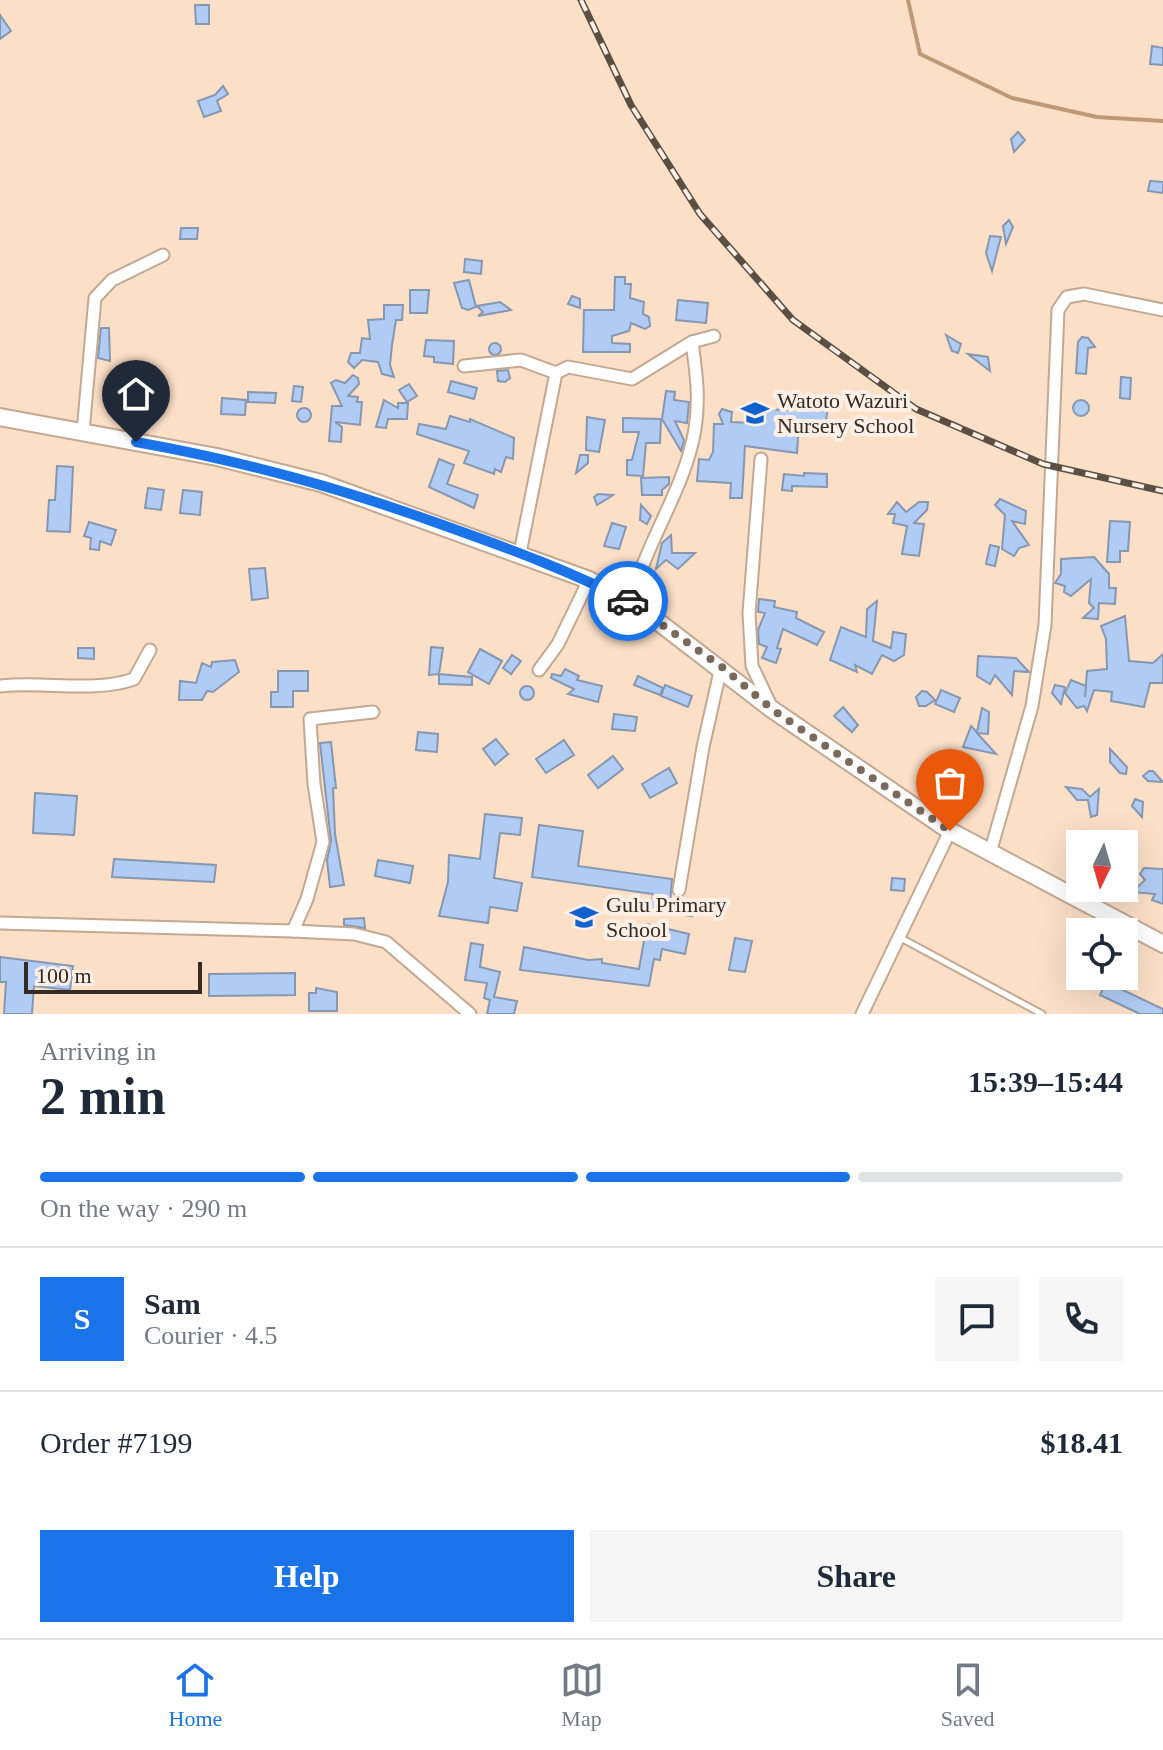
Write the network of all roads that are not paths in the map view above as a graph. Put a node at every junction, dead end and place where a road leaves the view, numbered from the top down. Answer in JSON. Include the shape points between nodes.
{"nodes":[{"id":1,"x":163,"y":255,"type":"dead end"},
{"id":2,"x":1163,"y":310,"type":"edge"},
{"id":3,"x":714,"y":336,"type":"dead end"},
{"id":4,"x":692,"y":342,"type":"junction"},
{"id":5,"x":464,"y":366,"type":"dead end"},
{"id":6,"x":556,"y":373,"type":"junction"},
{"id":7,"x":0,"y":417,"type":"edge"},
{"id":8,"x":83,"y":432,"type":"junction"},
{"id":9,"x":761,"y":459,"type":"dead end"},
{"id":10,"x":520,"y":553,"type":"junction"},
{"id":11,"x":589,"y":580,"type":"junction"},
{"id":12,"x":631,"y":603,"type":"junction"},
{"id":13,"x":150,"y":650,"type":"dead end"},
{"id":14,"x":722,"y":667,"type":"junction"},
{"id":15,"x":539,"y":670,"type":"dead end"},
{"id":16,"x":0,"y":686,"type":"edge"},
{"id":17,"x":773,"y":710,"type":"junction"},
{"id":18,"x":373,"y":712,"type":"dead end"},
{"id":19,"x":950,"y":831,"type":"junction"},
{"id":20,"x":990,"y":853,"type":"junction"},
{"id":21,"x":679,"y":890,"type":"dead end"},
{"id":22,"x":0,"y":923,"type":"edge"},
{"id":23,"x":293,"y":931,"type":"junction"},
{"id":24,"x":898,"y":937,"type":"junction"},
{"id":25,"x":1163,"y":944,"type":"edge"},
{"id":26,"x":470,"y":1014,"type":"edge"},
{"id":27,"x":862,"y":1014,"type":"edge"},
{"id":28,"x":1042,"y":1014,"type":"edge"}],
"edges":[{"from":1,"to":8,"type":"street","via":[[112,280],[95,298]]},
{"from":2,"to":20,"type":"street","via":[[1084,294],[1067,297],[1058,310],[1045,625],[1032,706]]},
{"from":3,"to":4,"type":"street"},
{"from":4,"to":6,"type":"street","via":[[632,379],[568,367]]},
{"from":4,"to":12,"type":"street","via":[[698,388],[695,427],[682,476],[649,546]]},
{"from":5,"to":6,"type":"street","via":[[521,360]]},
{"from":6,"to":10,"type":"street"},
{"from":7,"to":8,"type":"main road"},
{"from":8,"to":10,"type":"main road","via":[[321,483]]},
{"from":9,"to":17,"type":"street","via":[[750,572],[750,646],[752,666]]},
{"from":10,"to":11,"type":"main road"},
{"from":11,"to":12,"type":"main road"},
{"from":11,"to":15,"type":"street"},
{"from":12,"to":14,"type":"main road"},
{"from":13,"to":16,"type":"street","via":[[134,679],[112,686]]},
{"from":14,"to":17,"type":"main road"},
{"from":14,"to":21,"type":"street"},
{"from":17,"to":19,"type":"main road"},
{"from":18,"to":23,"type":"street","via":[[310,719],[323,842]]},
{"from":19,"to":20,"type":"main road"},
{"from":19,"to":24,"type":"street"},
{"from":20,"to":25,"type":"main road"},
{"from":22,"to":23,"type":"street"},
{"from":23,"to":26,"type":"street","via":[[354,934],[386,942]]},
{"from":24,"to":27,"type":"street"},
{"from":24,"to":28,"type":"lane"}]}
